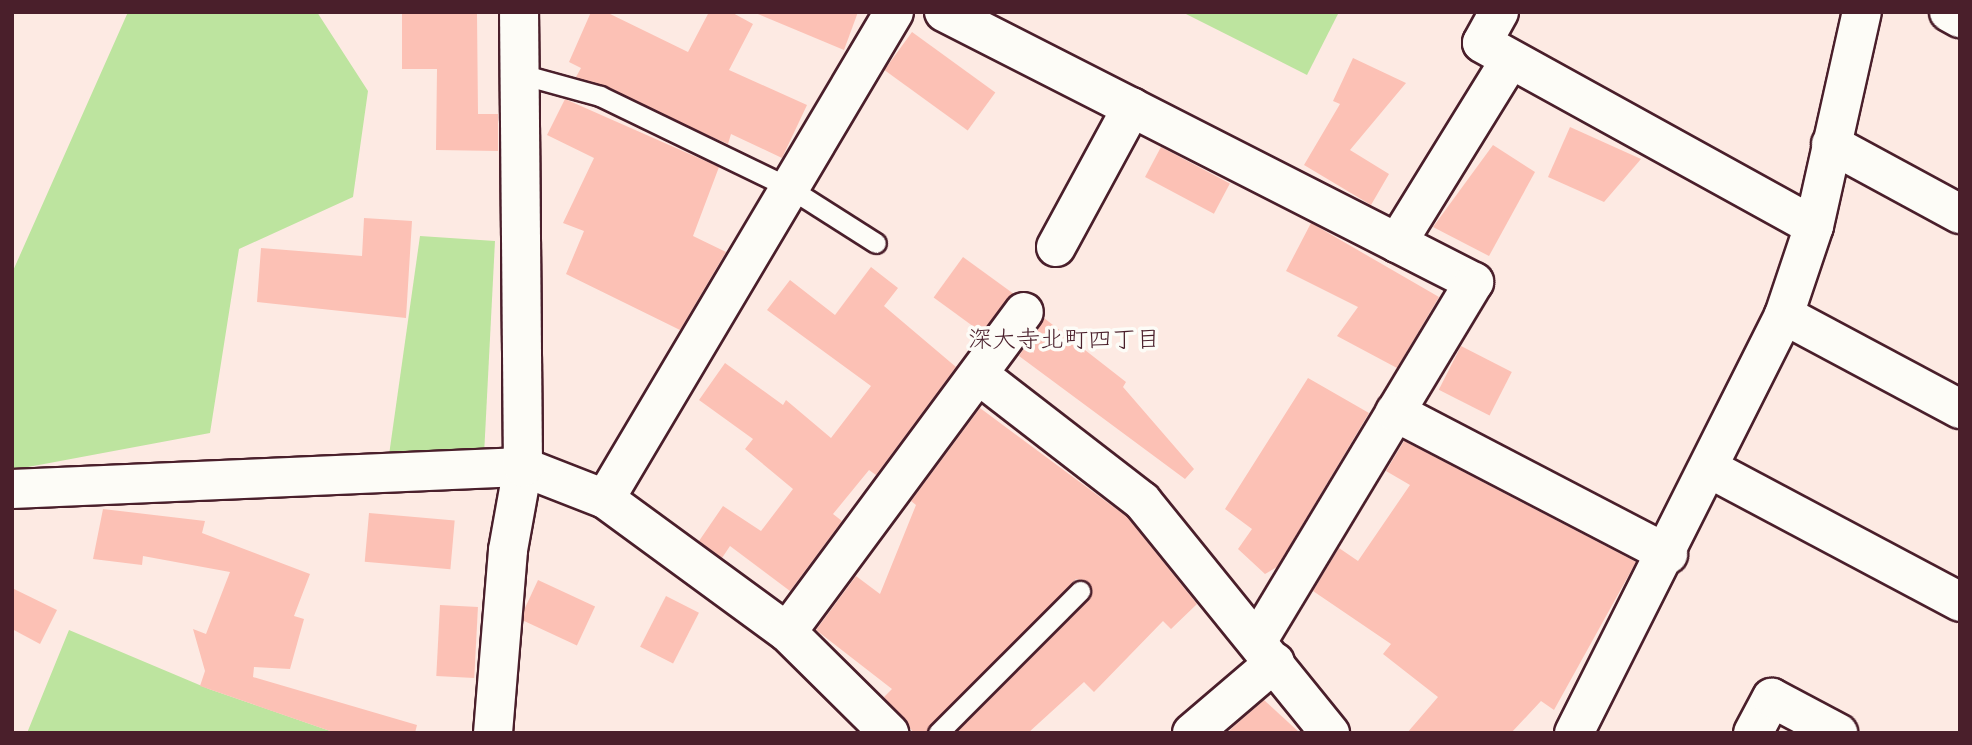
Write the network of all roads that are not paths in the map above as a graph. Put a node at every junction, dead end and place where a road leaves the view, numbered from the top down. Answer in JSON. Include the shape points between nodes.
{"nodes":[{"id":1,"x":519,"y":12,"type":"edge"},
{"id":2,"x":894,"y":12,"type":"edge"},
{"id":3,"x":944,"y":12,"type":"edge"},
{"id":4,"x":1499,"y":12,"type":"edge"},
{"id":5,"x":1862,"y":12,"type":"edge"},
{"id":6,"x":1949,"y":12,"type":"edge"},
{"id":7,"x":1960,"y":18,"type":"edge"},
{"id":8,"x":1510,"y":62,"type":"junction"},
{"id":9,"x":524,"y":75,"type":"junction"},
{"id":10,"x":1132,"y":107,"type":"junction"},
{"id":11,"x":1831,"y":144,"type":"junction"},
{"id":12,"x":788,"y":187,"type":"junction"},
{"id":13,"x":1960,"y":214,"type":"edge"},
{"id":14,"x":1814,"y":226,"type":"junction"},
{"id":15,"x":876,"y":243,"type":"dead end"},
{"id":16,"x":1397,"y":243,"type":"junction"},
{"id":17,"x":1056,"y":247,"type":"dead end"},
{"id":18,"x":1024,"y":312,"type":"dead end"},
{"id":19,"x":1784,"y":315,"type":"junction"},
{"id":20,"x":979,"y":375,"type":"junction"},
{"id":21,"x":1960,"y":409,"type":"edge"},
{"id":22,"x":1395,"y":412,"type":"junction"},
{"id":23,"x":523,"y":467,"type":"junction"},
{"id":24,"x":1712,"y":470,"type":"junction"},
{"id":25,"x":12,"y":489,"type":"edge"},
{"id":26,"x":605,"y":499,"type":"junction"},
{"id":27,"x":1668,"y":554,"type":"junction"},
{"id":28,"x":1080,"y":591,"type":"dead end"},
{"id":29,"x":1960,"y":602,"type":"edge"},
{"id":30,"x":788,"y":632,"type":"junction"},
{"id":31,"x":1267,"y":651,"type":"junction"},
{"id":32,"x":493,"y":733,"type":"edge"},
{"id":33,"x":889,"y":733,"type":"edge"},
{"id":34,"x":938,"y":733,"type":"edge"},
{"id":35,"x":1192,"y":733,"type":"edge"},
{"id":36,"x":1330,"y":733,"type":"edge"},
{"id":37,"x":1574,"y":733,"type":"edge"},
{"id":38,"x":1753,"y":733,"type":"edge"},
{"id":39,"x":1838,"y":733,"type":"edge"}],
"edges":[{"from":1,"to":9,"type":"street"},
{"from":2,"to":12,"type":"street"},
{"from":3,"to":10,"type":"street"},
{"from":4,"to":8,"type":"street","via":[[1482,44]]},
{"from":5,"to":11,"type":"street"},
{"from":6,"to":7,"type":"street"},
{"from":8,"to":14,"type":"street"},
{"from":8,"to":16,"type":"street"},
{"from":9,"to":12,"type":"lane","via":[[600,96]]},
{"from":9,"to":23,"type":"street"},
{"from":10,"to":16,"type":"street"},
{"from":10,"to":17,"type":"street"},
{"from":11,"to":13,"type":"street"},
{"from":11,"to":14,"type":"street"},
{"from":12,"to":15,"type":"lane"},
{"from":12,"to":26,"type":"street"},
{"from":14,"to":19,"type":"street"},
{"from":16,"to":22,"type":"street","via":[[1474,282]]},
{"from":18,"to":20,"type":"street"},
{"from":19,"to":21,"type":"street"},
{"from":19,"to":24,"type":"street"},
{"from":20,"to":30,"type":"street"},
{"from":20,"to":31,"type":"street","via":[[1142,501]]},
{"from":22,"to":27,"type":"street"},
{"from":22,"to":31,"type":"street"},
{"from":23,"to":25,"type":"street"},
{"from":23,"to":26,"type":"street"},
{"from":23,"to":32,"type":"street","via":[[508,550]]},
{"from":24,"to":27,"type":"street"},
{"from":24,"to":29,"type":"street"},
{"from":26,"to":30,"type":"street"},
{"from":27,"to":37,"type":"street"},
{"from":28,"to":34,"type":"lane"},
{"from":30,"to":33,"type":"street"},
{"from":31,"to":35,"type":"street"},
{"from":31,"to":36,"type":"street"},
{"from":38,"to":39,"type":"street","via":[[1772,698]]}]}
